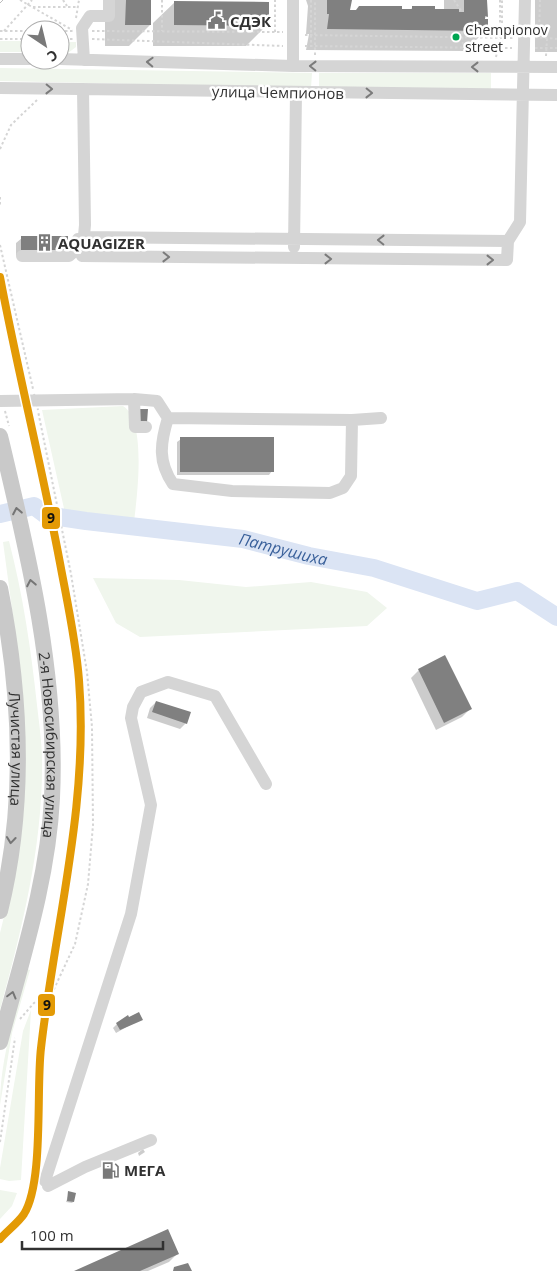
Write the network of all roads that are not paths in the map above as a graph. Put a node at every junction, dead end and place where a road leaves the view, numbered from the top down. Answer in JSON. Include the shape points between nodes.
{"nodes":[{"id":1,"x":109,"y":0,"type":"edge"},
{"id":2,"x":293,"y":0,"type":"edge"},
{"id":3,"x":525,"y":0,"type":"edge"},
{"id":4,"x":0,"y":59,"type":"edge"},
{"id":5,"x":20,"y":59,"type":"edge"},
{"id":6,"x":70,"y":59,"type":"edge"},
{"id":7,"x":84,"y":60,"type":"junction"},
{"id":8,"x":293,"y":66,"type":"junction"},
{"id":9,"x":524,"y":67,"type":"junction"},
{"id":10,"x":557,"y":67,"type":"edge"},
{"id":11,"x":0,"y":88,"type":"edge"},
{"id":12,"x":83,"y":89,"type":"junction"},
{"id":13,"x":296,"y":92,"type":"junction"},
{"id":14,"x":523,"y":94,"type":"junction"},
{"id":15,"x":557,"y":95,"type":"edge"},
{"id":16,"x":81,"y":232,"type":"junction"},
{"id":17,"x":294,"y":239,"type":"junction"},
{"id":18,"x":508,"y":241,"type":"junction"},
{"id":19,"x":22,"y":256,"type":"dead end"},
{"id":20,"x":294,"y":258,"type":"junction"},
{"id":21,"x":134,"y":399,"type":"junction"},
{"id":22,"x":0,"y":401,"type":"edge"},
{"id":23,"x":168,"y":418,"type":"junction"},
{"id":24,"x":381,"y":418,"type":"dead end"},
{"id":25,"x":352,"y":420,"type":"junction"},
{"id":26,"x":146,"y":427,"type":"dead end"},
{"id":27,"x":0,"y":436,"type":"edge"},
{"id":28,"x":0,"y":588,"type":"edge"},
{"id":29,"x":4,"y":635,"type":"edge"},
{"id":30,"x":266,"y":784,"type":"dead end"},
{"id":31,"x":0,"y":912,"type":"edge"},
{"id":32,"x":0,"y":1042,"type":"edge"},
{"id":33,"x":151,"y":1140,"type":"dead end"}],
"edges":[{"from":1,"to":7,"type":"street","via":[[109,16],[90,16],[82,28]]},
{"from":2,"to":8,"type":"street"},
{"from":3,"to":9,"type":"street"},
{"from":4,"to":5,"type":"street"},
{"from":6,"to":7,"type":"street","name":"улица Чемпионов"},
{"from":8,"to":7,"type":"street","name":"улица Чемпионов","one_way":true},
{"from":9,"to":8,"type":"street","name":"улица Чемпионов","one_way":true},
{"from":9,"to":10,"type":"street","name":"улица Чемпионов"},
{"from":9,"to":14,"type":"street"},
{"from":11,"to":12,"type":"street","name":"улица Чемпионов","one_way":true},
{"from":12,"to":13,"type":"street","name":"улица Чемпионов"},
{"from":12,"to":16,"type":"street","via":[[85,225]]},
{"from":13,"to":14,"type":"street","name":"улица Чемпионов","one_way":true},
{"from":13,"to":17,"type":"street"},
{"from":14,"to":15,"type":"street","name":"улица Чемпионов"},
{"from":14,"to":18,"type":"street","via":[[520,222]]},
{"from":16,"to":17,"type":"street"},
{"from":16,"to":19,"type":"street","via":[[78,249],[69,256]]},
{"from":16,"to":20,"type":"street","one_way":true,"via":[[82,256]]},
{"from":18,"to":17,"type":"street","one_way":true},
{"from":17,"to":20,"type":"street"},
{"from":20,"to":18,"type":"street","one_way":true,"via":[[507,260]]},
{"from":21,"to":22,"type":"street"},
{"from":21,"to":23,"type":"street","via":[[157,401]]},
{"from":21,"to":26,"type":"street","via":[[135,427]]},
{"from":23,"to":25,"type":"street"},
{"from":23,"to":25,"type":"street","via":[[163,435],[163,468],[173,484],[232,491],[330,493],[343,488],[351,476]]},
{"from":24,"to":25,"type":"street"},
{"from":32,"to":27,"type":"main road","name":"2-я Новосибирская улица","one_way":true,"via":[[40,889],[52,798],[45,664]]},
{"from":28,"to":29,"type":"main road","name":"Лучистая улица"},
{"from":29,"to":31,"type":"main road","name":"Лучистая улица","one_way":true,"via":[[16,712],[18,776]]},
{"from":30,"to":33,"type":"street","via":[[215,696],[168,682],[141,692],[131,718],[151,805],[130,914],[47,1184]]}]}
